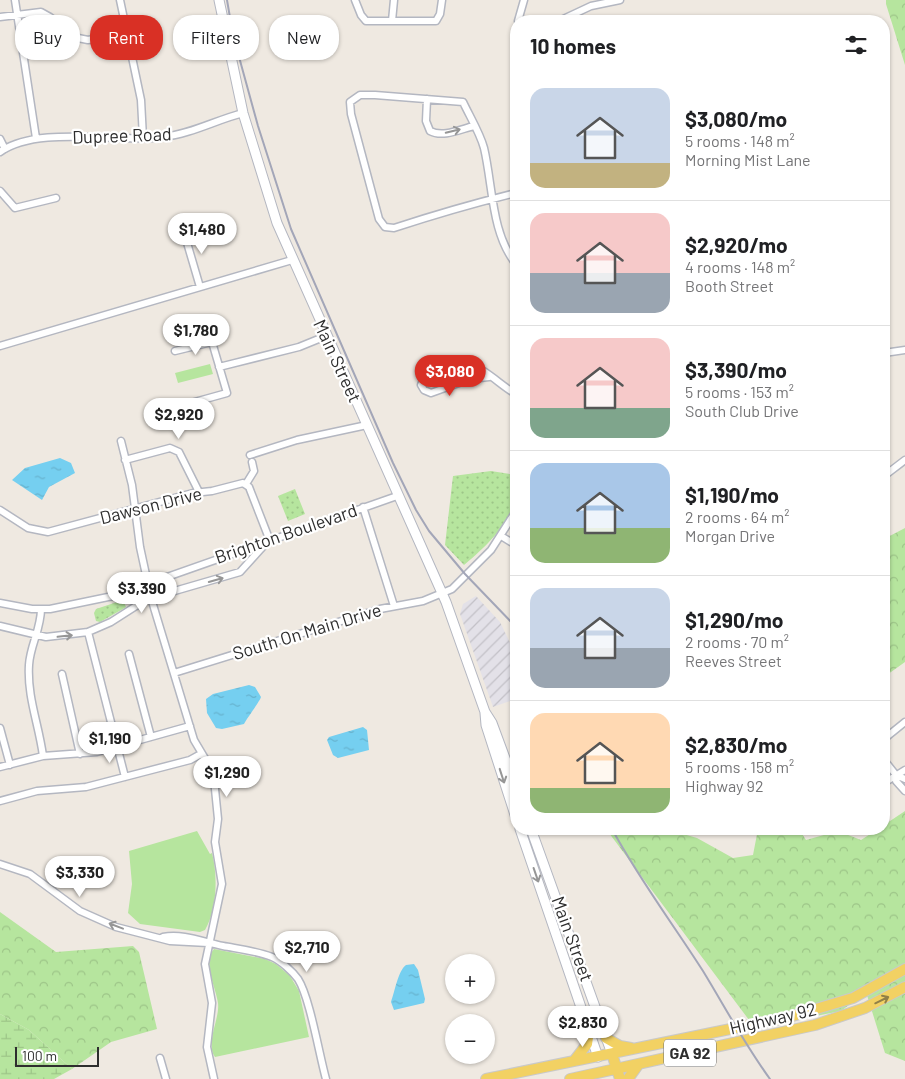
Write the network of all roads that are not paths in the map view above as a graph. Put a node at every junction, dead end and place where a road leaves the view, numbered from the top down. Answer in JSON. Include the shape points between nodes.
{"nodes":[{"id":1,"x":15,"y":0,"type":"edge"},
{"id":2,"x":120,"y":0,"type":"edge"},
{"id":3,"x":219,"y":0,"type":"edge"},
{"id":4,"x":355,"y":0,"type":"edge"},
{"id":5,"x":394,"y":0,"type":"edge"},
{"id":6,"x":442,"y":0,"type":"edge"},
{"id":7,"x":524,"y":0,"type":"edge"},
{"id":8,"x":620,"y":0,"type":"edge"},
{"id":9,"x":15,"y":15,"type":"edge"},
{"id":10,"x":17,"y":15,"type":"joint"},
{"id":11,"x":47,"y":15,"type":"edge"},
{"id":12,"x":123,"y":15,"type":"edge"},
{"id":13,"x":520,"y":15,"type":"edge"},
{"id":14,"x":572,"y":15,"type":"edge"},
{"id":15,"x":0,"y":17,"type":"edge"},
{"id":16,"x":392,"y":21,"type":"junction"},
{"id":17,"x":24,"y":60,"type":"edge"},
{"id":18,"x":133,"y":60,"type":"edge"},
{"id":19,"x":427,"y":99,"type":"junction"},
{"id":20,"x":244,"y":113,"type":"junction"},
{"id":21,"x":474,"y":126,"type":"junction"},
{"id":22,"x":36,"y":138,"type":"junction"},
{"id":23,"x":143,"y":138,"type":"junction"},
{"id":24,"x":0,"y":139,"type":"edge"},
{"id":25,"x":2,"y":150,"type":"edge"},
{"id":26,"x":0,"y":191,"type":"edge"},
{"id":27,"x":510,"y":195,"type":"edge"},
{"id":28,"x":56,"y":198,"type":"dead end"},
{"id":29,"x":493,"y":199,"type":"junction"},
{"id":30,"x":183,"y":229,"type":"dead end"},
{"id":31,"x":510,"y":256,"type":"edge"},
{"id":32,"x":292,"y":260,"type":"junction"},
{"id":33,"x":200,"y":287,"type":"junction"},
{"id":34,"x":326,"y":336,"type":"junction"},
{"id":35,"x":0,"y":346,"type":"edge"},
{"id":36,"x":905,"y":350,"type":"edge"},
{"id":37,"x":175,"y":351,"type":"dead end"},
{"id":38,"x":890,"y":352,"type":"edge"},
{"id":39,"x":219,"y":367,"type":"junction"},
{"id":40,"x":489,"y":377,"type":"junction"},
{"id":41,"x":510,"y":390,"type":"edge"},
{"id":42,"x":190,"y":403,"type":"dead end"},
{"id":43,"x":367,"y":425,"type":"junction"},
{"id":44,"x":121,"y":441,"type":"dead end"},
{"id":45,"x":250,"y":455,"type":"dead end"},
{"id":46,"x":126,"y":460,"type":"junction"},
{"id":47,"x":905,"y":460,"type":"edge"},
{"id":48,"x":252,"y":462,"type":"dead end"},
{"id":49,"x":890,"y":471,"type":"edge"},
{"id":50,"x":246,"y":484,"type":"junction"},
{"id":51,"x":199,"y":492,"type":"junction"},
{"id":52,"x":398,"y":496,"type":"junction"},
{"id":53,"x":363,"y":507,"type":"junction"},
{"id":54,"x":135,"y":509,"type":"junction"},
{"id":55,"x":0,"y":510,"type":"edge"},
{"id":56,"x":510,"y":521,"type":"edge"},
{"id":57,"x":501,"y":536,"type":"junction"},
{"id":58,"x":269,"y":541,"type":"junction"},
{"id":59,"x":510,"y":541,"type":"edge"},
{"id":60,"x":148,"y":585,"type":"junction"},
{"id":61,"x":442,"y":594,"type":"junction"},
{"id":62,"x":151,"y":598,"type":"junction"},
{"id":63,"x":0,"y":603,"type":"edge"},
{"id":64,"x":394,"y":606,"type":"junction"},
{"id":65,"x":41,"y":609,"type":"junction"},
{"id":66,"x":0,"y":626,"type":"edge"},
{"id":67,"x":88,"y":632,"type":"junction"},
{"id":68,"x":36,"y":635,"type":"junction"},
{"id":69,"x":129,"y":654,"type":"dead end"},
{"id":70,"x":174,"y":673,"type":"junction"},
{"id":71,"x":62,"y":674,"type":"dead end"},
{"id":72,"x":485,"y":712,"type":"junction"},
{"id":73,"x":905,"y":722,"type":"edge"},
{"id":74,"x":190,"y":726,"type":"junction"},
{"id":75,"x":0,"y":728,"type":"edge"},
{"id":76,"x":890,"y":734,"type":"edge"},
{"id":77,"x":151,"y":737,"type":"junction"},
{"id":78,"x":116,"y":747,"type":"junction"},
{"id":79,"x":80,"y":754,"type":"junction"},
{"id":80,"x":201,"y":754,"type":"junction"},
{"id":81,"x":43,"y":756,"type":"junction"},
{"id":82,"x":10,"y":765,"type":"junction"},
{"id":83,"x":0,"y":767,"type":"edge"},
{"id":84,"x":890,"y":768,"type":"edge"},
{"id":85,"x":905,"y":770,"type":"edge"},
{"id":86,"x":510,"y":772,"type":"edge"},
{"id":87,"x":896,"y":775,"type":"junction"},
{"id":88,"x":125,"y":777,"type":"junction"},
{"id":89,"x":890,"y":779,"type":"edge"},
{"id":90,"x":905,"y":779,"type":"edge"},
{"id":91,"x":905,"y":791,"type":"edge"},
{"id":92,"x":510,"y":799,"type":"edge"},
{"id":93,"x":0,"y":801,"type":"edge"},
{"id":94,"x":522,"y":835,"type":"edge"},
{"id":95,"x":533,"y":835,"type":"edge"},
{"id":96,"x":0,"y":864,"type":"edge"},
{"id":97,"x":209,"y":943,"type":"junction"},
{"id":98,"x":905,"y":969,"type":"edge"},
{"id":99,"x":905,"y":987,"type":"edge"},
{"id":100,"x":789,"y":1017,"type":"junction"},
{"id":101,"x":793,"y":1029,"type":"junction"},
{"id":102,"x":589,"y":1031,"type":"junction"},
{"id":103,"x":606,"y":1038,"type":"junction"},
{"id":104,"x":637,"y":1049,"type":"junction"},
{"id":105,"x":612,"y":1054,"type":"junction"},
{"id":106,"x":598,"y":1057,"type":"junction"},
{"id":107,"x":160,"y":1058,"type":"dead end"},
{"id":108,"x":574,"y":1061,"type":"junction"},
{"id":109,"x":638,"y":1065,"type":"junction"},
{"id":110,"x":619,"y":1074,"type":"edge"},
{"id":111,"x":605,"y":1075,"type":"edge"},
{"id":112,"x":577,"y":1078,"type":"edge"},
{"id":113,"x":166,"y":1079,"type":"edge"},
{"id":114,"x":214,"y":1079,"type":"edge"},
{"id":115,"x":326,"y":1079,"type":"edge"},
{"id":116,"x":486,"y":1079,"type":"edge"},
{"id":117,"x":628,"y":1079,"type":"edge"}],
"edges":[{"from":1,"to":10,"type":"street"},
{"from":2,"to":12,"type":"street"},
{"from":3,"to":20,"type":"main road","name":"Main Street"},
{"from":4,"to":16,"type":"street","via":[[366,21]]},
{"from":5,"to":16,"type":"street"},
{"from":6,"to":16,"type":"street","via":[[436,21]]},
{"from":7,"to":13,"type":"street"},
{"from":8,"to":14,"type":"street","via":[[591,6]]},
{"from":9,"to":15,"type":"street"},
{"from":10,"to":11,"type":"street","via":[[35,12]]},
{"from":17,"to":22,"type":"street"},
{"from":18,"to":23,"type":"street","via":[[141,100]]},
{"from":19,"to":21,"type":"street","via":[[463,102]]},
{"from":19,"to":21,"type":"street","one_way":true,"via":[[426,121],[430,131],[445,133]]},
{"from":19,"to":29,"type":"street","via":[[360,95],[350,102],[379,219],[385,227],[394,228]]},
{"from":20,"to":23,"type":"street","name":"Dupree Road","via":[[186,133]]},
{"from":20,"to":32,"type":"main road","name":"Main Street","via":[[268,198]]},
{"from":21,"to":29,"type":"street","via":[[484,146]]},
{"from":22,"to":23,"type":"street","name":"Dupree Road"},
{"from":22,"to":25,"type":"street","name":"Dupree Road"},
{"from":24,"to":25,"type":"street"},
{"from":26,"to":28,"type":"street","via":[[15,208]]},
{"from":27,"to":29,"type":"street"},
{"from":29,"to":31,"type":"street","via":[[500,232]]},
{"from":30,"to":33,"type":"street"},
{"from":32,"to":33,"type":"street"},
{"from":32,"to":34,"type":"main road","name":"Main Street"},
{"from":33,"to":35,"type":"street"},
{"from":34,"to":39,"type":"street","via":[[299,347]]},
{"from":34,"to":43,"type":"main road","name":"Main Street"},
{"from":36,"to":38,"type":"street"},
{"from":37,"to":39,"type":"street","via":[[212,342]]},
{"from":39,"to":42,"type":"street","via":[[227,393]]},
{"from":40,"to":40,"type":"street","via":[[481,369],[466,365],[426,378],[421,385],[431,393],[470,379]]},
{"from":40,"to":41,"type":"street"},
{"from":43,"to":45,"type":"street","via":[[297,440]]},
{"from":43,"to":52,"type":"main road","name":"Main Street"},
{"from":44,"to":46,"type":"street"},
{"from":46,"to":51,"type":"street","via":[[170,448],[179,452]]},
{"from":46,"to":54,"type":"street"},
{"from":47,"to":49,"type":"street"},
{"from":48,"to":50,"type":"street","via":[[254,471]]},
{"from":50,"to":51,"type":"street","name":"Dawson Drive"},
{"from":50,"to":58,"type":"street"},
{"from":51,"to":54,"type":"street","name":"Dawson Drive"},
{"from":52,"to":53,"type":"street","name":"Brighton Boulevard"},
{"from":52,"to":61,"type":"main road","name":"Main Street"},
{"from":53,"to":58,"type":"street","name":"Brighton Boulevard"},
{"from":53,"to":64,"type":"street"},
{"from":54,"to":55,"type":"street","name":"Dawson Drive","via":[[48,532],[28,528]]},
{"from":54,"to":60,"type":"street"},
{"from":56,"to":57,"type":"street","name":"South On Main Drive"},
{"from":57,"to":59,"type":"street"},
{"from":57,"to":61,"type":"street","name":"South On Main Drive","via":[[457,585]]},
{"from":58,"to":60,"type":"street","name":"Brighton Boulevard"},
{"from":62,"to":58,"type":"street","one_way":true,"via":[[240,572]]},
{"from":60,"to":62,"type":"street"},
{"from":60,"to":65,"type":"street","name":"Brighton Boulevard","via":[[93,601]]},
{"from":61,"to":64,"type":"street","name":"South On Main Drive"},
{"from":61,"to":72,"type":"main road","name":"Main Street"},
{"from":62,"to":67,"type":"street"},
{"from":62,"to":70,"type":"street"},
{"from":63,"to":65,"type":"street","name":"Brighton Boulevard"},
{"from":64,"to":70,"type":"street","name":"South On Main Drive"},
{"from":65,"to":68,"type":"street"},
{"from":66,"to":68,"type":"street"},
{"from":68,"to":67,"type":"street","one_way":true},
{"from":67,"to":78,"type":"street"},
{"from":68,"to":81,"type":"street","via":[[29,664],[30,695]]},
{"from":69,"to":77,"type":"street"},
{"from":70,"to":74,"type":"street"},
{"from":71,"to":79,"type":"street"},
{"from":72,"to":86,"type":"main road","name":"Main Street"},
{"from":72,"to":92,"type":"main road","name":"Main Street","one_way":true,"via":[[486,725]]},
{"from":73,"to":76,"type":"street"},
{"from":74,"to":77,"type":"street"},
{"from":74,"to":80,"type":"street"},
{"from":75,"to":82,"type":"street"},
{"from":77,"to":78,"type":"street"},
{"from":78,"to":79,"type":"street"},
{"from":78,"to":88,"type":"street"},
{"from":79,"to":81,"type":"street"},
{"from":80,"to":88,"type":"street","via":[[190,760]]},
{"from":80,"to":97,"type":"street","via":[[214,779],[218,818],[216,852],[222,884]]},
{"from":81,"to":82,"type":"street"},
{"from":82,"to":83,"type":"street"},
{"from":84,"to":87,"type":"street"},
{"from":85,"to":87,"type":"street"},
{"from":87,"to":89,"type":"street"},
{"from":87,"to":90,"type":"street"},
{"from":87,"to":91,"type":"street","via":[[896,781]]},
{"from":88,"to":93,"type":"street","via":[[86,787],[37,791]]},
{"from":94,"to":102,"type":"main road","name":"Main Street","one_way":true},
{"from":95,"to":103,"type":"main road","name":"Main Street"},
{"from":97,"to":96,"type":"street","one_way":true,"via":[[198,938],[163,937],[116,927],[87,914],[30,874]]},
{"from":97,"to":114,"type":"street","via":[[205,964],[212,1016],[208,1047]]},
{"from":97,"to":115,"type":"street","via":[[272,957],[298,979],[305,994]]},
{"from":98,"to":100,"type":"main road","name":"Highway 92","number":"GA 92","via":[[852,998]]},
{"from":101,"to":99,"type":"main road","name":"Highway 92","number":"GA 92","one_way":true,"via":[[847,1015]]},
{"from":100,"to":101,"type":"main road"},
{"from":100,"to":104,"type":"main road","name":"Highway 92","number":"GA 92"},
{"from":101,"to":109,"type":"main road","name":"Highway 92","number":"GA 92"},
{"from":102,"to":106,"type":"main road","name":"Main Street"},
{"from":102,"to":108,"type":"main road","via":[[587,1044]]},
{"from":103,"to":104,"type":"main road","via":[[620,1046]]},
{"from":103,"to":105,"type":"main road","name":"Main Street"},
{"from":104,"to":105,"type":"main road","name":"Highway 92","number":"GA 92"},
{"from":105,"to":106,"type":"main road","name":"Highway 92","number":"GA 92"},
{"from":105,"to":110,"type":"main road","name":"Main Street"},
{"from":106,"to":108,"type":"main road","name":"Highway 92","number":"GA 92"},
{"from":106,"to":111,"type":"main road","name":"Main Street"},
{"from":107,"to":113,"type":"street"},
{"from":108,"to":116,"type":"main road","name":"Highway 92","number":"GA 92"},
{"from":109,"to":110,"type":"main road","name":"Highway 92","number":"GA 92"},
{"from":109,"to":117,"type":"main road"},
{"from":110,"to":111,"type":"main road","name":"Highway 92","number":"GA 92"},
{"from":111,"to":112,"type":"main road","name":"Highway 92","number":"GA 92"}]}
